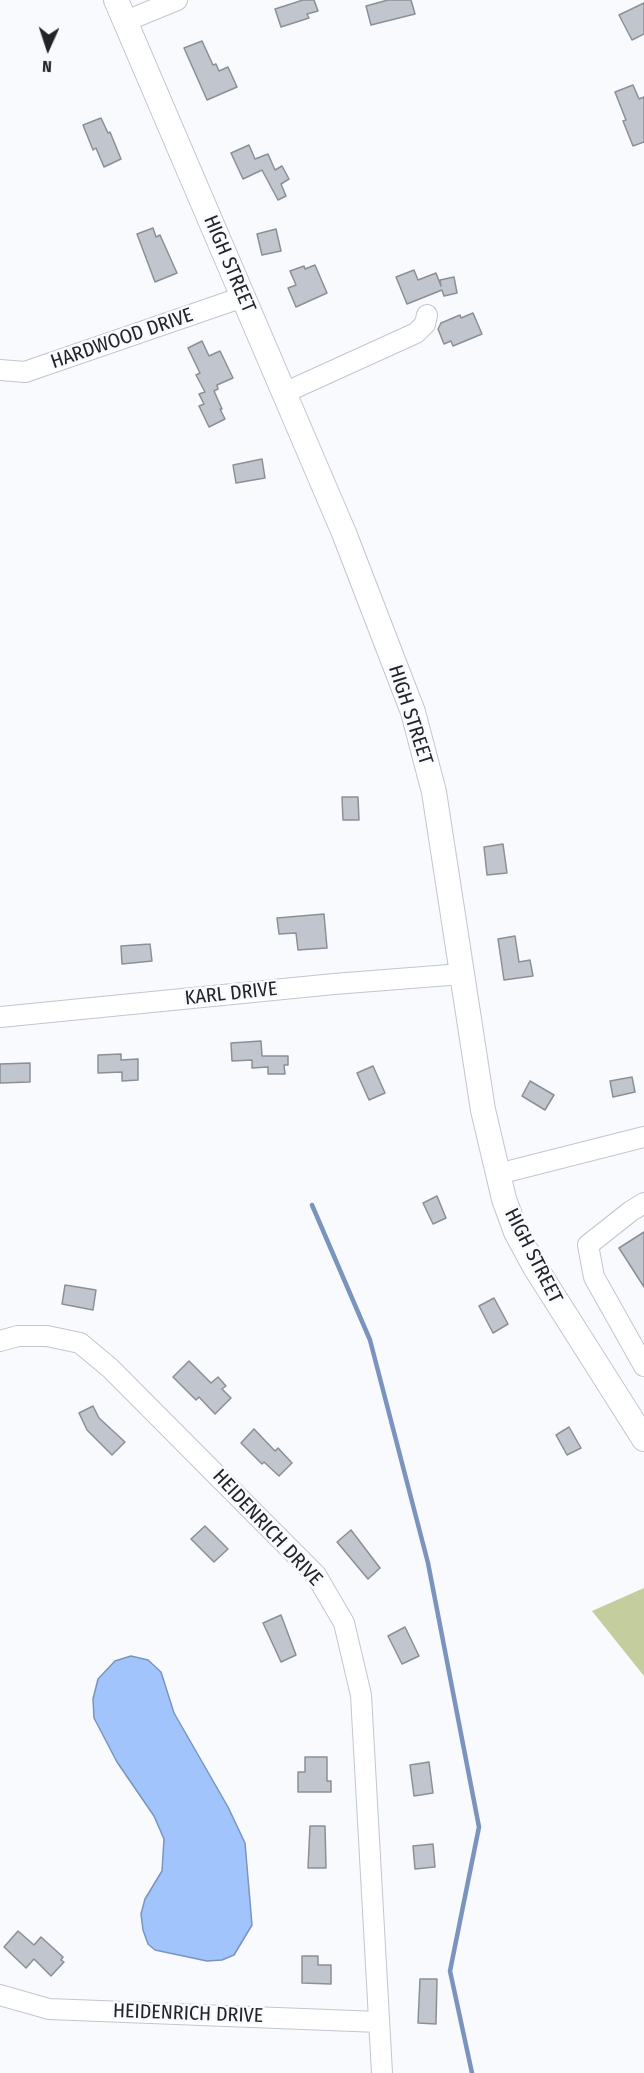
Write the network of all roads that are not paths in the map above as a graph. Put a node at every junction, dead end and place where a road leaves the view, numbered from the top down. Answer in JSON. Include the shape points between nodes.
{"nodes":[{"id":1,"x":177,"y":0,"type":"edge"},
{"id":2,"x":121,"y":11,"type":"edge"},
{"id":3,"x":243,"y":297,"type":"junction"},
{"id":4,"x":427,"y":315,"type":"dead end"},
{"id":5,"x":0,"y":370,"type":"edge"},
{"id":6,"x":284,"y":393,"type":"junction"},
{"id":7,"x":462,"y":974,"type":"junction"},
{"id":8,"x":0,"y":1017,"type":"edge"},
{"id":9,"x":644,"y":1137,"type":"edge"},
{"id":10,"x":498,"y":1174,"type":"junction"},
{"id":11,"x":644,"y":1203,"type":"edge"},
{"id":12,"x":0,"y":1341,"type":"edge"},
{"id":13,"x":644,"y":1365,"type":"edge"},
{"id":14,"x":644,"y":1439,"type":"edge"},
{"id":15,"x":0,"y":1995,"type":"edge"},
{"id":16,"x":379,"y":2022,"type":"junction"},
{"id":17,"x":382,"y":2073,"type":"edge"}],
"edges":[{"from":1,"to":2,"type":"street"},
{"from":2,"to":3,"type":"main road","name":"HIGH STREET"},
{"from":3,"to":5,"type":"street","name":"HARDWOOD DRIVE","via":[[25,372]]},
{"from":3,"to":6,"type":"main road","name":"HIGH STREET"},
{"from":4,"to":6,"type":"street","via":[[416,333]]},
{"from":6,"to":7,"type":"main road","name":"HIGH STREET","via":[[344,533],[412,712],[434,792]]},
{"from":7,"to":8,"type":"street","name":"KARL DRIVE"},
{"from":7,"to":10,"type":"main road","name":"HIGH STREET","via":[[483,1110]]},
{"from":9,"to":10,"type":"street"},
{"from":10,"to":14,"type":"main road","name":"HIGH STREET","via":[[516,1232],[535,1267]]},
{"from":11,"to":13,"type":"street","via":[[588,1245],[594,1277]]},
{"from":12,"to":16,"type":"street","name":"HEIDENRICH DRIVE","via":[[18,1336],[47,1336],[80,1343],[110,1368],[316,1575],[344,1623],[361,1695]]},
{"from":15,"to":16,"type":"street","name":"HEIDENRICH DRIVE","via":[[49,2009]]},
{"from":16,"to":17,"type":"street","name":"HEIDENRICH DRIVE"}]}
